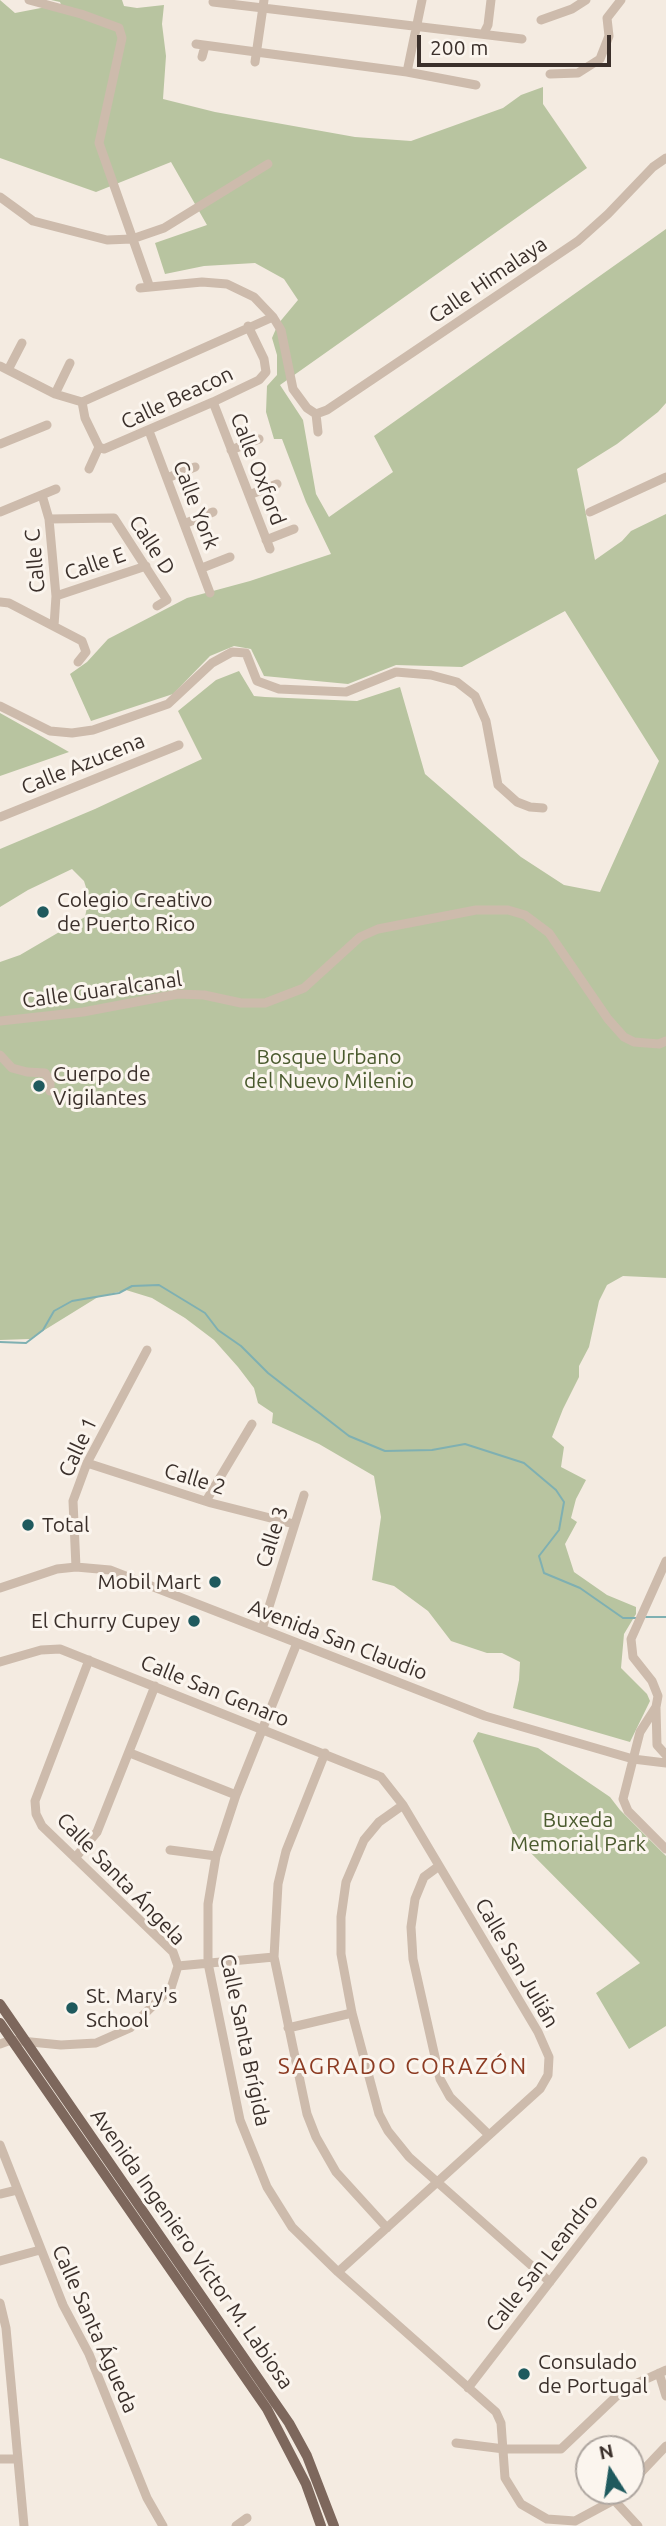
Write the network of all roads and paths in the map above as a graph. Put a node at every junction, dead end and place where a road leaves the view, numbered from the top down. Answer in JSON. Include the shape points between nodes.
{"nodes":[{"id":1,"x":29,"y":0,"type":"edge"},
{"id":2,"x":422,"y":0,"type":"edge"},
{"id":3,"x":491,"y":0,"type":"edge"},
{"id":4,"x":586,"y":0,"type":"edge"},
{"id":5,"x":621,"y":0,"type":"edge"},
{"id":6,"x":213,"y":2,"type":"dead end"},
{"id":7,"x":264,"y":3,"type":"edge"},
{"id":8,"x":541,"y":20,"type":"dead end"},
{"id":9,"x":417,"y":27,"type":"junction"},
{"id":10,"x":484,"y":33,"type":"junction"},
{"id":11,"x":522,"y":39,"type":"dead end"},
{"id":12,"x":202,"y":57,"type":"dead end"},
{"id":13,"x":256,"y":58,"type":"junction"},
{"id":14,"x":407,"y":72,"type":"junction"},
{"id":15,"x":550,"y":74,"type":"dead end"},
{"id":16,"x":476,"y":85,"type":"dead end"},
{"id":17,"x":666,"y":158,"type":"edge"},
{"id":18,"x":268,"y":164,"type":"dead end"},
{"id":19,"x":0,"y":197,"type":"edge"},
{"id":20,"x":132,"y":239,"type":"junction"},
{"id":21,"x":273,"y":317,"type":"junction"},
{"id":22,"x":248,"y":326,"type":"junction"},
{"id":23,"x":22,"y":343,"type":"dead end"},
{"id":24,"x":70,"y":363,"type":"dead end"},
{"id":25,"x":4,"y":368,"type":"edge"},
{"id":26,"x":55,"y":394,"type":"junction"},
{"id":27,"x":82,"y":402,"type":"junction"},
{"id":28,"x":213,"y":402,"type":"junction"},
{"id":29,"x":316,"y":414,"type":"junction"},
{"id":30,"x":47,"y":425,"type":"dead end"},
{"id":31,"x":149,"y":431,"type":"junction"},
{"id":32,"x":318,"y":432,"type":"dead end"},
{"id":33,"x":259,"y":439,"type":"dead end"},
{"id":34,"x":0,"y":444,"type":"edge"},
{"id":35,"x":99,"y":447,"type":"junction"},
{"id":36,"x":232,"y":450,"type":"junction"},
{"id":37,"x":195,"y":467,"type":"dead end"},
{"id":38,"x":89,"y":469,"type":"dead end"},
{"id":39,"x":666,"y":477,"type":"edge"},
{"id":40,"x":167,"y":478,"type":"junction"},
{"id":41,"x":277,"y":484,"type":"dead end"},
{"id":42,"x":56,"y":489,"type":"dead end"},
{"id":43,"x":42,"y":495,"type":"junction"},
{"id":44,"x":249,"y":495,"type":"junction"},
{"id":45,"x":0,"y":512,"type":"edge"},
{"id":46,"x":213,"y":512,"type":"dead end"},
{"id":47,"x":590,"y":512,"type":"dead end"},
{"id":48,"x":49,"y":519,"type":"junction"},
{"id":49,"x":184,"y":524,"type":"junction"},
{"id":50,"x":294,"y":528,"type":"dead end"},
{"id":51,"x":230,"y":557,"type":"dead end"},
{"id":52,"x":146,"y":566,"type":"junction"},
{"id":53,"x":202,"y":568,"type":"junction"},
{"id":54,"x":210,"y":593,"type":"dead end"},
{"id":55,"x":56,"y":596,"type":"junction"},
{"id":56,"x":0,"y":602,"type":"edge"},
{"id":57,"x":157,"y":606,"type":"dead end"},
{"id":58,"x":54,"y":626,"type":"junction"},
{"id":59,"x":78,"y":662,"type":"dead end"},
{"id":60,"x":0,"y":706,"type":"edge"},
{"id":61,"x":174,"y":744,"type":"dead end"},
{"id":62,"x":543,"y":808,"type":"dead end"},
{"id":63,"x":0,"y":817,"type":"edge"},
{"id":64,"x":0,"y":1021,"type":"edge"},
{"id":65,"x":666,"y":1041,"type":"edge"},
{"id":66,"x":0,"y":1055,"type":"edge"},
{"id":67,"x":50,"y":1091,"type":"dead end"},
{"id":68,"x":148,"y":1350,"type":"dead end"},
{"id":69,"x":252,"y":1424,"type":"dead end"},
{"id":70,"x":87,"y":1463,"type":"junction"},
{"id":71,"x":304,"y":1495,"type":"dead end"},
{"id":72,"x":206,"y":1501,"type":"junction"},
{"id":73,"x":294,"y":1524,"type":"junction"},
{"id":74,"x":666,"y":1561,"type":"edge"},
{"id":75,"x":76,"y":1567,"type":"junction"},
{"id":76,"x":0,"y":1588,"type":"edge"},
{"id":77,"x":261,"y":1629,"type":"junction"},
{"id":78,"x":297,"y":1643,"type":"junction"},
{"id":79,"x":89,"y":1660,"type":"junction"},
{"id":80,"x":0,"y":1662,"type":"edge"},
{"id":81,"x":155,"y":1686,"type":"junction"},
{"id":82,"x":656,"y":1707,"type":"junction"},
{"id":83,"x":263,"y":1729,"type":"junction"},
{"id":84,"x":130,"y":1752,"type":"junction"},
{"id":85,"x":325,"y":1753,"type":"junction"},
{"id":86,"x":666,"y":1755,"type":"edge"},
{"id":87,"x":633,"y":1759,"type":"junction"},
{"id":88,"x":666,"y":1763,"type":"edge"},
{"id":89,"x":236,"y":1794,"type":"junction"},
{"id":90,"x":403,"y":1805,"type":"junction"},
{"id":91,"x":666,"y":1849,"type":"edge"},
{"id":92,"x":170,"y":1850,"type":"dead end"},
{"id":93,"x":216,"y":1856,"type":"junction"},
{"id":94,"x":75,"y":1858,"type":"junction"},
{"id":95,"x":439,"y":1866,"type":"junction"},
{"id":96,"x":274,"y":1957,"type":"junction"},
{"id":97,"x":208,"y":1963,"type":"junction"},
{"id":98,"x":178,"y":1966,"type":"junction"},
{"id":99,"x":0,"y":2004,"type":"edge"},
{"id":100,"x":352,"y":2013,"type":"junction"},
{"id":101,"x":0,"y":2023,"type":"edge"},
{"id":102,"x":288,"y":2028,"type":"junction"},
{"id":103,"x":6,"y":2042,"type":"edge"},
{"id":104,"x":26,"y":2042,"type":"junction"},
{"id":105,"x":60,"y":2045,"type":"junction"},
{"id":106,"x":42,"y":2065,"type":"junction"},
{"id":107,"x":489,"y":2135,"type":"junction"},
{"id":108,"x":0,"y":2145,"type":"edge"},
{"id":109,"x":643,"y":2161,"type":"dead end"},
{"id":110,"x":437,"y":2183,"type":"junction"},
{"id":111,"x":17,"y":2190,"type":"junction"},
{"id":112,"x":0,"y":2194,"type":"edge"},
{"id":113,"x":387,"y":2228,"type":"junction"},
{"id":114,"x":40,"y":2250,"type":"junction"},
{"id":115,"x":0,"y":2262,"type":"edge"},
{"id":116,"x":338,"y":2272,"type":"junction"},
{"id":117,"x":550,"y":2282,"type":"junction"},
{"id":118,"x":0,"y":2303,"type":"edge"},
{"id":119,"x":663,"y":2372,"type":"edge"},
{"id":120,"x":468,"y":2388,"type":"junction"},
{"id":121,"x":666,"y":2396,"type":"edge"},
{"id":122,"x":456,"y":2443,"type":"dead end"},
{"id":123,"x":504,"y":2449,"type":"junction"},
{"id":124,"x":665,"y":2450,"type":"edge"},
{"id":125,"x":0,"y":2459,"type":"edge"},
{"id":126,"x":18,"y":2459,"type":"junction"},
{"id":127,"x":645,"y":2469,"type":"edge"},
{"id":128,"x":606,"y":2505,"type":"edge"},
{"id":129,"x":619,"y":2505,"type":"edge"},
{"id":130,"x":247,"y":2518,"type":"dead end"},
{"id":131,"x":576,"y":2524,"type":"edge"},
{"id":132,"x":24,"y":2526,"type":"edge"},
{"id":133,"x":163,"y":2526,"type":"edge"},
{"id":134,"x":236,"y":2526,"type":"edge"},
{"id":135,"x":321,"y":2526,"type":"edge"},
{"id":136,"x":334,"y":2526,"type":"edge"},
{"id":137,"x":638,"y":2526,"type":"edge"}],
"edges":[{"from":1,"to":20,"type":"street","via":[[119,28],[122,38],[99,143]]},
{"from":2,"to":9,"type":"street"},
{"from":3,"to":10,"type":"street"},
{"from":4,"to":8,"type":"street"},
{"from":5,"to":15,"type":"street","via":[[607,18],[609,36],[600,59],[578,73]]},
{"from":6,"to":7,"type":"street"},
{"from":7,"to":9,"type":"street"},
{"from":7,"to":13,"type":"street"},
{"from":9,"to":10,"type":"street"},
{"from":9,"to":14,"type":"street"},
{"from":10,"to":11,"type":"street"},
{"from":12,"to":13,"type":"street","via":[[200,45]]},
{"from":13,"to":14,"type":"street"},
{"from":14,"to":16,"type":"street"},
{"from":17,"to":29,"type":"street","name":"Calle Himalaya","via":[[578,241]]},
{"from":18,"to":20,"type":"street","via":[[164,228]]},
{"from":19,"to":20,"type":"street","via":[[33,221],[107,240]]},
{"from":20,"to":21,"type":"street","via":[[144,286],[226,284],[254,297]]},
{"from":21,"to":22,"type":"street"},
{"from":21,"to":29,"type":"street","via":[[281,330],[293,389]]},
{"from":22,"to":27,"type":"street"},
{"from":22,"to":28,"type":"street","name":"Calle Beacon","via":[[266,372],[259,380]]},
{"from":23,"to":25,"type":"street"},
{"from":24,"to":26,"type":"street"},
{"from":25,"to":26,"type":"street"},
{"from":26,"to":27,"type":"street"},
{"from":27,"to":35,"type":"street","name":"Calle Beacon"},
{"from":28,"to":31,"type":"street","name":"Calle Beacon"},
{"from":28,"to":36,"type":"street","name":"Calle Oxford"},
{"from":29,"to":32,"type":"street"},
{"from":30,"to":34,"type":"street"},
{"from":31,"to":35,"type":"street","name":"Calle Beacon","via":[[112,447]]},
{"from":31,"to":40,"type":"street","name":"Calle York"},
{"from":33,"to":36,"type":"street"},
{"from":35,"to":38,"type":"street"},
{"from":36,"to":44,"type":"street","name":"Calle Oxford"},
{"from":37,"to":40,"type":"street"},
{"from":39,"to":47,"type":"street"},
{"from":40,"to":49,"type":"street","name":"Calle York"},
{"from":41,"to":44,"type":"street"},
{"from":42,"to":43,"type":"street"},
{"from":43,"to":45,"type":"street"},
{"from":43,"to":48,"type":"street","name":"Calle C"},
{"from":44,"to":50,"type":"street","name":"Calle Oxford","via":[[268,544]]},
{"from":46,"to":49,"type":"street"},
{"from":48,"to":52,"type":"street","name":"Calle D","via":[[114,518]]},
{"from":48,"to":55,"type":"street","name":"Calle C"},
{"from":49,"to":53,"type":"street","name":"Calle York"},
{"from":51,"to":53,"type":"street"},
{"from":52,"to":55,"type":"street","name":"Calle E"},
{"from":52,"to":57,"type":"street","name":"Calle D","via":[[167,600]]},
{"from":53,"to":54,"type":"street","name":"Calle York"},
{"from":55,"to":58,"type":"street","name":"Calle C"},
{"from":56,"to":58,"type":"street"},
{"from":58,"to":59,"type":"street","via":[[82,641],[86,652]]},
{"from":60,"to":62,"type":"street","via":[[50,731],[93,730],[168,704],[212,663],[232,652],[246,653],[257,681],[279,689],[346,692],[396,672],[431,675],[457,682],[475,696],[486,721],[498,785],[517,802]]},
{"from":61,"to":63,"type":"street","name":"Calle Azucena"},
{"from":64,"to":65,"type":"street","name":"Calle Guaralcanal","via":[[83,1012],[178,994],[265,1003],[304,988],[360,937],[377,929],[476,909],[525,915],[549,933],[624,1037],[634,1042]]},
{"from":66,"to":67,"type":"street","via":[[12,1068],[45,1073]]},
{"from":68,"to":70,"type":"street","name":"Calle 1"},
{"from":69,"to":72,"type":"street"},
{"from":70,"to":72,"type":"street","name":"Calle 2"},
{"from":70,"to":75,"type":"street","name":"Calle 1","via":[[73,1501]]},
{"from":71,"to":73,"type":"street","name":"Calle 3"},
{"from":72,"to":73,"type":"street","name":"Calle 2"},
{"from":73,"to":77,"type":"street","name":"Calle 3"},
{"from":74,"to":82,"type":"street","via":[[631,1639],[633,1657],[653,1681]]},
{"from":75,"to":76,"type":"street","name":"Avenida San Claudio"},
{"from":75,"to":77,"type":"street","name":"Avenida San Claudio","via":[[110,1570]]},
{"from":77,"to":78,"type":"street","name":"Avenida San Claudio"},
{"from":78,"to":83,"type":"street","name":"Calle Santa Brígida"},
{"from":78,"to":87,"type":"street","name":"Avenida San Claudio","via":[[485,1716]]},
{"from":79,"to":80,"type":"street","name":"Calle San Genaro","via":[[60,1649]]},
{"from":79,"to":81,"type":"street","name":"Calle San Genaro"},
{"from":79,"to":94,"type":"street","name":"Calle Santa Ángela","via":[[35,1801],[42,1826]]},
{"from":81,"to":83,"type":"street","name":"Calle San Genaro"},
{"from":81,"to":84,"type":"street"},
{"from":82,"to":86,"type":"street","via":[[657,1745]]},
{"from":82,"to":87,"type":"street","via":[[640,1732]]},
{"from":83,"to":85,"type":"street","name":"Calle San Genaro"},
{"from":83,"to":89,"type":"street","name":"Calle Santa Brígida"},
{"from":84,"to":89,"type":"street"},
{"from":84,"to":94,"type":"street","via":[[97,1832]]},
{"from":85,"to":90,"type":"street","name":"Calle San Genaro","via":[[382,1777]]},
{"from":85,"to":96,"type":"street","via":[[286,1851],[278,1884]]},
{"from":87,"to":88,"type":"street","name":"Avenida San Claudio"},
{"from":87,"to":91,"type":"street","via":[[624,1803]]},
{"from":89,"to":93,"type":"street","name":"Calle Santa Brígida"},
{"from":90,"to":95,"type":"street","name":"Calle San Julián"},
{"from":90,"to":100,"type":"street","via":[[364,1840],[346,1882],[341,1954]]},
{"from":92,"to":93,"type":"street"},
{"from":93,"to":97,"type":"street","name":"Calle Santa Brígida","via":[[208,1904]]},
{"from":94,"to":98,"type":"street","name":"Calle Santa Ángela","via":[[173,1952]]},
{"from":95,"to":107,"type":"street","via":[[424,1877],[415,1899],[413,1959],[440,2079],[450,2097]]},
{"from":95,"to":107,"type":"street","name":"Calle San Julián","via":[[549,2057],[548,2075],[540,2089]]},
{"from":96,"to":97,"type":"street"},
{"from":96,"to":102,"type":"street"},
{"from":97,"to":98,"type":"street"},
{"from":97,"to":116,"type":"street","name":"Calle Santa Brígida","via":[[240,2120],[267,2187],[292,2227]]},
{"from":98,"to":105,"type":"street","via":[[172,1988],[131,2028],[96,2043]]},
{"from":99,"to":104,"type":"main road","name":"Avenida Ingeniero Víctor M. Labiosa"},
{"from":100,"to":102,"type":"street"},
{"from":100,"to":110,"type":"street","via":[[379,2114],[409,2157]]},
{"from":101,"to":103,"type":"main road","name":"Avenida Ingeniero Víctor M. Labiosa"},
{"from":102,"to":113,"type":"street","via":[[316,2137],[336,2172]]},
{"from":103,"to":104,"type":"street"},
{"from":103,"to":135,"type":"main road","name":"Avenida Ingeniero Víctor M. Labiosa","via":[[267,2409],[306,2484]]},
{"from":104,"to":105,"type":"street"},
{"from":104,"to":106,"type":"main road","name":"Avenida Ingeniero Víctor M. Labiosa"},
{"from":105,"to":106,"type":"street","via":[[44,2056]]},
{"from":106,"to":136,"type":"main road","name":"Avenida Ingeniero Víctor M. Labiosa","via":[[289,2423]]},
{"from":107,"to":110,"type":"street","name":"Calle San Julián"},
{"from":108,"to":111,"type":"street","name":"Calle Santa Águeda"},
{"from":109,"to":117,"type":"street","name":"Calle San Leandro"},
{"from":110,"to":113,"type":"street","name":"Calle San Julián"},
{"from":110,"to":117,"type":"street"},
{"from":111,"to":112,"type":"street"},
{"from":111,"to":114,"type":"street","name":"Calle Santa Águeda"},
{"from":113,"to":116,"type":"street","name":"Calle San Julián"},
{"from":114,"to":115,"type":"street"},
{"from":114,"to":133,"type":"street","name":"Calle Santa Águeda"},
{"from":116,"to":120,"type":"street","name":"Calle Santa Brígida"},
{"from":117,"to":120,"type":"street","name":"Calle San Leandro"},
{"from":118,"to":126,"type":"street"},
{"from":119,"to":121,"type":"street"},
{"from":119,"to":123,"type":"street","via":[[624,2389],[561,2449]]},
{"from":120,"to":123,"type":"street","name":"Calle Santa Brígida","via":[[496,2412]]},
{"from":122,"to":123,"type":"street"},
{"from":123,"to":131,"type":"street","name":"Calle Santa Brígida","via":[[505,2478],[521,2504],[547,2519]]},
{"from":124,"to":127,"type":"street"},
{"from":125,"to":126,"type":"street"},
{"from":126,"to":132,"type":"street"},
{"from":128,"to":131,"type":"street"},
{"from":129,"to":137,"type":"street"},
{"from":130,"to":134,"type":"street"}]}
